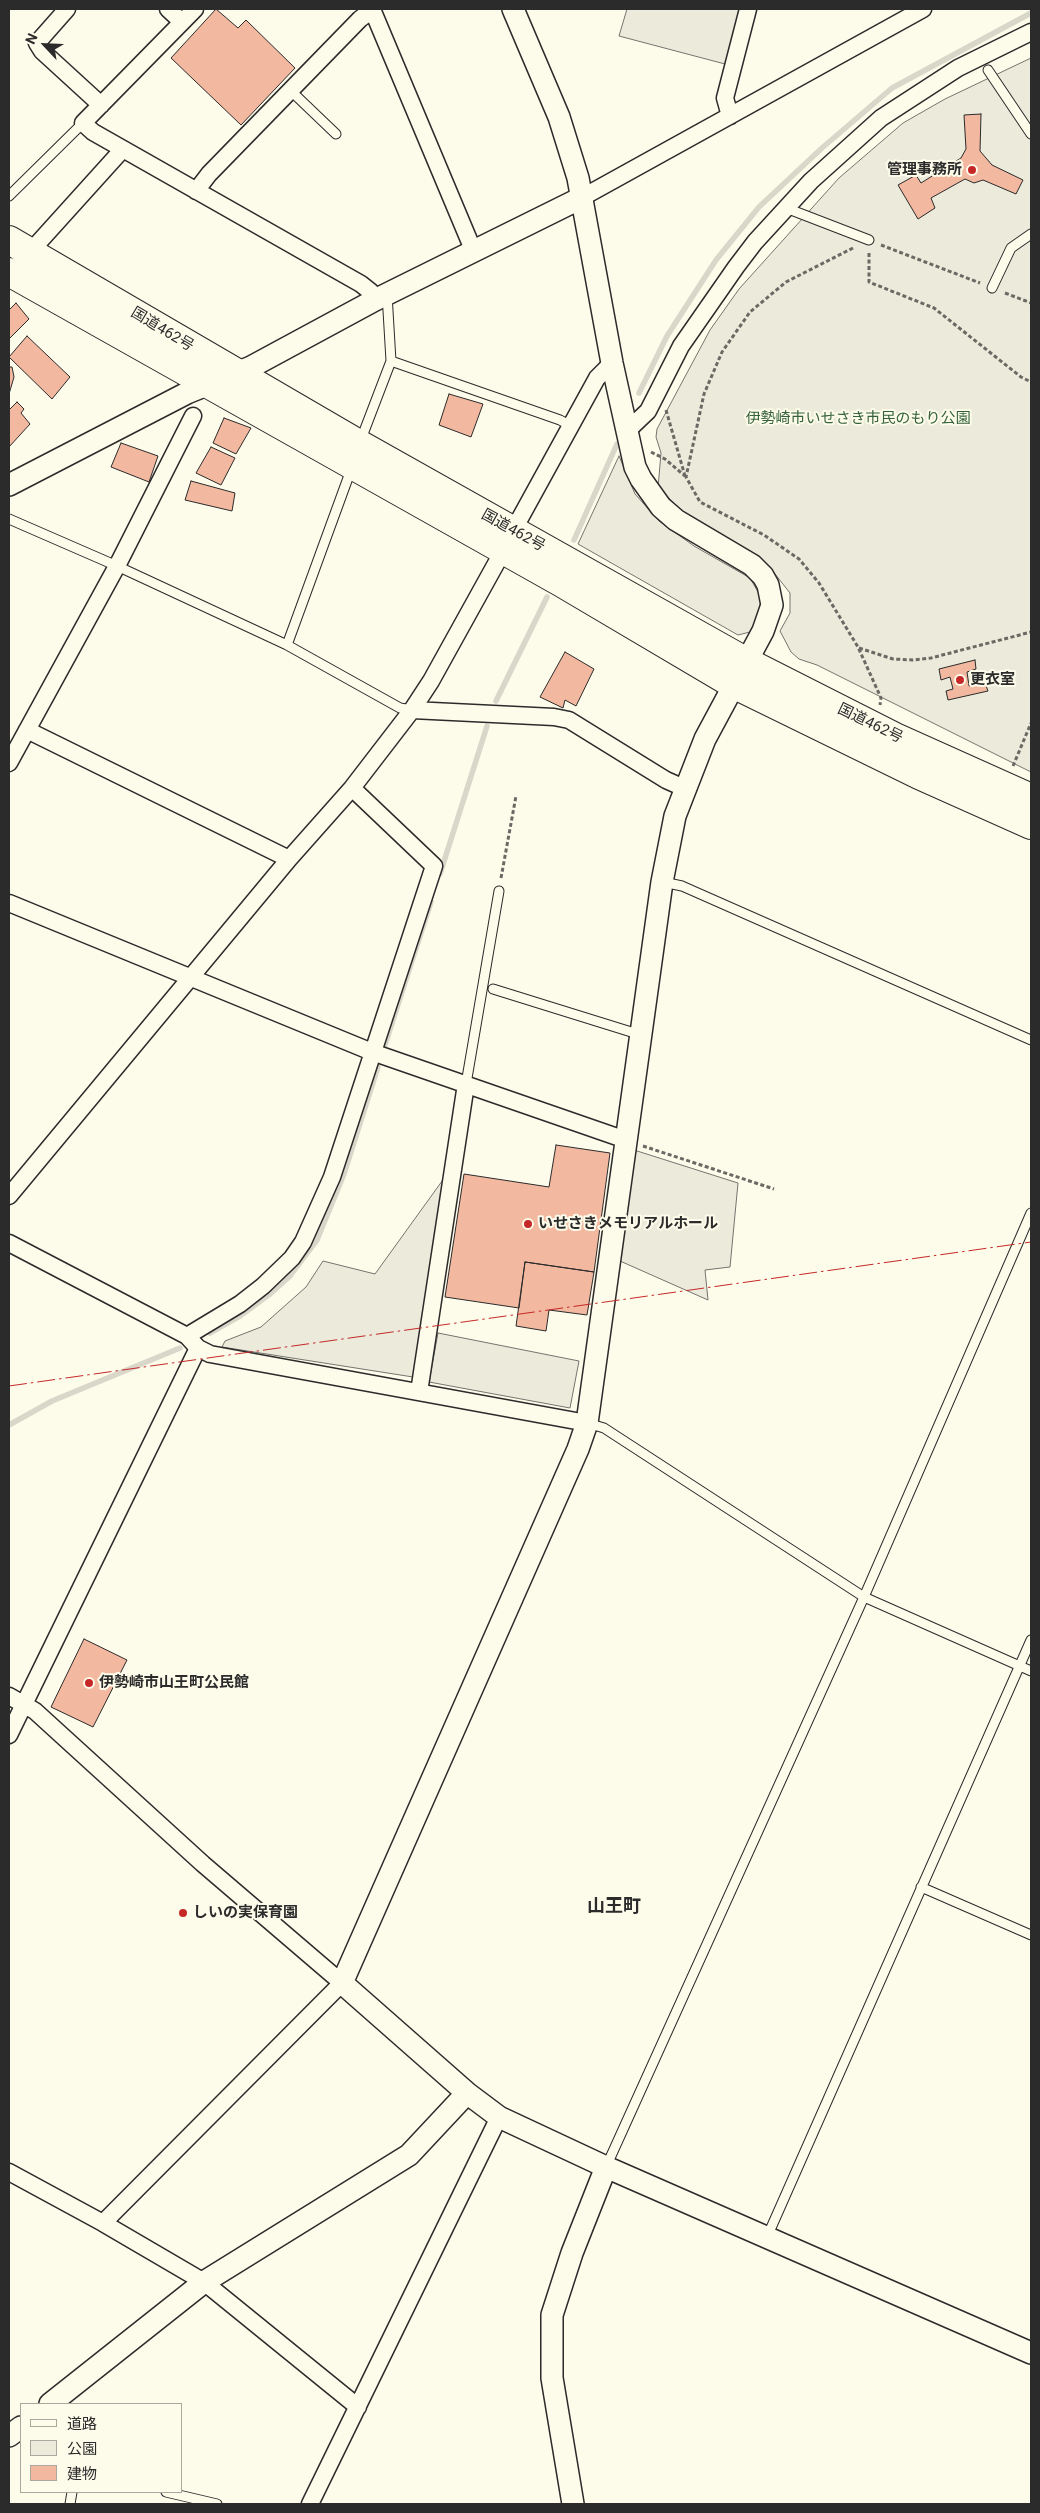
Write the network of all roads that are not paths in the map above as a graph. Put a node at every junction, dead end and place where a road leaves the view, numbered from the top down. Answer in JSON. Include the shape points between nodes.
{"nodes":[{"id":1,"x":67,"y":9,"type":"edge"},
{"id":2,"x":168,"y":9,"type":"edge"},
{"id":3,"x":195,"y":9,"type":"edge"},
{"id":4,"x":372,"y":9,"type":"edge"},
{"id":5,"x":513,"y":9,"type":"edge"},
{"id":6,"x":748,"y":9,"type":"edge"},
{"id":7,"x":923,"y":9,"type":"edge"},
{"id":8,"x":182,"y":22,"type":"junction"},
{"id":9,"x":1031,"y":32,"type":"edge"},
{"id":10,"x":988,"y":70,"type":"dead end"},
{"id":11,"x":290,"y":90,"type":"junction"},
{"id":12,"x":101,"y":106,"type":"junction"},
{"id":13,"x":730,"y":116,"type":"junction"},
{"id":14,"x":83,"y":123,"type":"junction"},
{"id":15,"x":336,"y":134,"type":"dead end"},
{"id":16,"x":1031,"y":134,"type":"edge"},
{"id":17,"x":123,"y":149,"type":"junction"},
{"id":18,"x":196,"y":191,"type":"junction"},
{"id":19,"x":9,"y":196,"type":"edge"},
{"id":20,"x":583,"y":197,"type":"junction"},
{"id":21,"x":786,"y":208,"type":"junction"},
{"id":22,"x":1031,"y":234,"type":"edge"},
{"id":23,"x":869,"y":240,"type":"road end"},
{"id":24,"x":20,"y":246,"type":"edge"},
{"id":25,"x":474,"y":252,"type":"junction"},
{"id":26,"x":9,"y":272,"type":"edge"},
{"id":27,"x":992,"y":288,"type":"road end"},
{"id":28,"x":381,"y":297,"type":"junction"},
{"id":29,"x":391,"y":361,"type":"junction"},
{"id":30,"x":612,"y":363,"type":"junction"},
{"id":31,"x":235,"y":374,"type":"junction"},
{"id":32,"x":209,"y":383,"type":"junction"},
{"id":33,"x":193,"y":416,"type":"dead end"},
{"id":34,"x":571,"y":426,"type":"junction"},
{"id":35,"x":628,"y":431,"type":"junction"},
{"id":36,"x":356,"y":455,"type":"junction"},
{"id":37,"x":10,"y":483,"type":"edge"},
{"id":38,"x":9,"y":519,"type":"edge"},
{"id":39,"x":508,"y":541,"type":"junction"},
{"id":40,"x":117,"y":566,"type":"junction"},
{"id":41,"x":287,"y":645,"type":"junction"},
{"id":42,"x":739,"y":672,"type":"junction"},
{"id":43,"x":412,"y":710,"type":"junction"},
{"id":44,"x":27,"y":730,"type":"junction"},
{"id":45,"x":9,"y":763,"type":"edge"},
{"id":46,"x":352,"y":788,"type":"junction"},
{"id":47,"x":684,"y":788,"type":"junction"},
{"id":48,"x":1031,"y":798,"type":"edge"},
{"id":49,"x":1031,"y":825,"type":"edge"},
{"id":50,"x":289,"y":859,"type":"junction"},
{"id":51,"x":662,"y":882,"type":"junction"},
{"id":52,"x":499,"y":891,"type":"road end"},
{"id":53,"x":9,"y":903,"type":"edge"},
{"id":54,"x":189,"y":979,"type":"junction"},
{"id":55,"x":494,"y":989,"type":"dead end"},
{"id":56,"x":641,"y":1035,"type":"junction"},
{"id":57,"x":1031,"y":1040,"type":"edge"},
{"id":58,"x":372,"y":1052,"type":"junction"},
{"id":59,"x":466,"y":1084,"type":"junction"},
{"id":60,"x":626,"y":1140,"type":"junction"},
{"id":61,"x":9,"y":1196,"type":"edge"},
{"id":62,"x":1031,"y":1212,"type":"edge"},
{"id":63,"x":9,"y":1243,"type":"edge"},
{"id":64,"x":193,"y":1342,"type":"junction"},
{"id":65,"x":419,"y":1392,"type":"junction"},
{"id":66,"x":587,"y":1423,"type":"junction"},
{"id":67,"x":864,"y":1597,"type":"junction"},
{"id":68,"x":1031,"y":1640,"type":"edge"},
{"id":69,"x":1020,"y":1666,"type":"junction"},
{"id":70,"x":1031,"y":1671,"type":"edge"},
{"id":71,"x":9,"y":1696,"type":"edge"},
{"id":72,"x":24,"y":1705,"type":"junction"},
{"id":73,"x":9,"y":1735,"type":"edge"},
{"id":74,"x":921,"y":1887,"type":"junction"},
{"id":75,"x":1031,"y":1934,"type":"edge"},
{"id":76,"x":342,"y":1983,"type":"junction"},
{"id":77,"x":467,"y":2093,"type":"junction"},
{"id":78,"x":499,"y":2117,"type":"junction"},
{"id":79,"x":606,"y":2167,"type":"junction"},
{"id":80,"x":9,"y":2172,"type":"edge"},
{"id":81,"x":103,"y":2223,"type":"junction"},
{"id":82,"x":766,"y":2237,"type":"junction"},
{"id":83,"x":204,"y":2282,"type":"junction"},
{"id":84,"x":1031,"y":2353,"type":"edge"},
{"id":85,"x":51,"y":2403,"type":"edge"},
{"id":86,"x":358,"y":2407,"type":"junction"},
{"id":87,"x":20,"y":2428,"type":"edge"},
{"id":88,"x":9,"y":2436,"type":"edge"},
{"id":89,"x":170,"y":2493,"type":"edge"},
{"id":90,"x":217,"y":2504,"type":"edge"},
{"id":91,"x":310,"y":2504,"type":"edge"},
{"id":92,"x":573,"y":2504,"type":"edge"}],
"edges":[{"from":1,"to":12,"type":"street","via":[[37,43]]},
{"from":2,"to":8,"type":"street"},
{"from":3,"to":8,"type":"street"},
{"from":4,"to":11,"type":"street"},
{"from":4,"to":25,"type":"street"},
{"from":5,"to":20,"type":"street","via":[[559,116]]},
{"from":6,"to":13,"type":"street","via":[[725,98]]},
{"from":7,"to":13,"type":"street"},
{"from":8,"to":12,"type":"street"},
{"from":9,"to":21,"type":"street","via":[[958,68],[881,118]]},
{"from":10,"to":16,"type":"lane"},
{"from":11,"to":15,"type":"lane"},
{"from":11,"to":18,"type":"street"},
{"from":12,"to":14,"type":"street"},
{"from":13,"to":20,"type":"street"},
{"from":14,"to":17,"type":"street"},
{"from":14,"to":19,"type":"lane"},
{"from":17,"to":18,"type":"street"},
{"from":17,"to":24,"type":"street"},
{"from":18,"to":28,"type":"street"},
{"from":20,"to":25,"type":"street"},
{"from":20,"to":30,"type":"street"},
{"from":21,"to":23,"type":"lane"},
{"from":21,"to":35,"type":"street","via":[[736,267],[681,346],[648,411]]},
{"from":22,"to":27,"type":"lane","via":[[1011,248]]},
{"from":24,"to":31,"type":"highway","name":"国道462号"},
{"from":25,"to":28,"type":"street"},
{"from":26,"to":32,"type":"highway","name":"国道462号"},
{"from":28,"to":29,"type":"lane"},
{"from":28,"to":31,"type":"street"},
{"from":29,"to":34,"type":"lane"},
{"from":29,"to":36,"type":"lane"},
{"from":30,"to":34,"type":"street","via":[[597,378]]},
{"from":30,"to":35,"type":"street"},
{"from":31,"to":32,"type":"street"},
{"from":31,"to":36,"type":"highway","name":"国道462号"},
{"from":32,"to":36,"type":"highway","name":"国道462号"},
{"from":32,"to":37,"type":"street"},
{"from":33,"to":40,"type":"street"},
{"from":34,"to":39,"type":"street"},
{"from":35,"to":42,"type":"street","via":[[635,467],[662,507],[692,532],[752,565],[768,585],[772,605],[769,617]]},
{"from":36,"to":39,"type":"highway","name":"国道462号"},
{"from":36,"to":41,"type":"lane"},
{"from":38,"to":40,"type":"lane"},
{"from":39,"to":42,"type":"highway","name":"国道462号"},
{"from":39,"to":43,"type":"street"},
{"from":40,"to":41,"type":"lane"},
{"from":40,"to":44,"type":"street"},
{"from":41,"to":43,"type":"lane","via":[[400,708]]},
{"from":42,"to":47,"type":"street"},
{"from":42,"to":48,"type":"highway","name":"国道462号"},
{"from":42,"to":49,"type":"highway","name":"国道462号","via":[[919,775]]},
{"from":43,"to":46,"type":"street"},
{"from":43,"to":47,"type":"street","via":[[569,720]]},
{"from":44,"to":45,"type":"street"},
{"from":44,"to":50,"type":"street"},
{"from":46,"to":50,"type":"street"},
{"from":46,"to":58,"type":"street","via":[[434,866]]},
{"from":47,"to":51,"type":"street"},
{"from":50,"to":54,"type":"street"},
{"from":51,"to":56,"type":"street"},
{"from":51,"to":57,"type":"lane","via":[[682,886]]},
{"from":52,"to":59,"type":"lane"},
{"from":53,"to":54,"type":"street"},
{"from":54,"to":58,"type":"street"},
{"from":54,"to":61,"type":"street"},
{"from":55,"to":56,"type":"lane"},
{"from":56,"to":60,"type":"street"},
{"from":58,"to":59,"type":"street"},
{"from":58,"to":64,"type":"street","via":[[332,1177],[303,1242],[292,1258],[263,1286]]},
{"from":59,"to":60,"type":"street"},
{"from":59,"to":65,"type":"street"},
{"from":60,"to":66,"type":"street"},
{"from":62,"to":67,"type":"lane"},
{"from":63,"to":64,"type":"street"},
{"from":64,"to":65,"type":"street","via":[[210,1354]]},
{"from":64,"to":72,"type":"street"},
{"from":65,"to":66,"type":"street"},
{"from":66,"to":67,"type":"lane","via":[[604,1428]]},
{"from":66,"to":76,"type":"street","via":[[578,1450]]},
{"from":67,"to":69,"type":"lane"},
{"from":67,"to":79,"type":"lane"},
{"from":68,"to":69,"type":"lane"},
{"from":69,"to":70,"type":"lane"},
{"from":69,"to":74,"type":"lane"},
{"from":71,"to":72,"type":"street"},
{"from":72,"to":73,"type":"street"},
{"from":72,"to":76,"type":"street","via":[[35,1711],[203,1864]]},
{"from":74,"to":75,"type":"lane"},
{"from":74,"to":82,"type":"lane"},
{"from":76,"to":77,"type":"street"},
{"from":76,"to":81,"type":"street"},
{"from":77,"to":78,"type":"street"},
{"from":77,"to":83,"type":"street","via":[[409,2155]]},
{"from":78,"to":79,"type":"street"},
{"from":78,"to":86,"type":"street"},
{"from":79,"to":82,"type":"street"},
{"from":79,"to":92,"type":"street","via":[[552,2315],[552,2378]]},
{"from":80,"to":81,"type":"street"},
{"from":81,"to":83,"type":"street"},
{"from":82,"to":84,"type":"street"},
{"from":83,"to":85,"type":"street"},
{"from":83,"to":86,"type":"street"},
{"from":86,"to":91,"type":"street"},
{"from":87,"to":88,"type":"street"},
{"from":89,"to":90,"type":"lane"}]}
